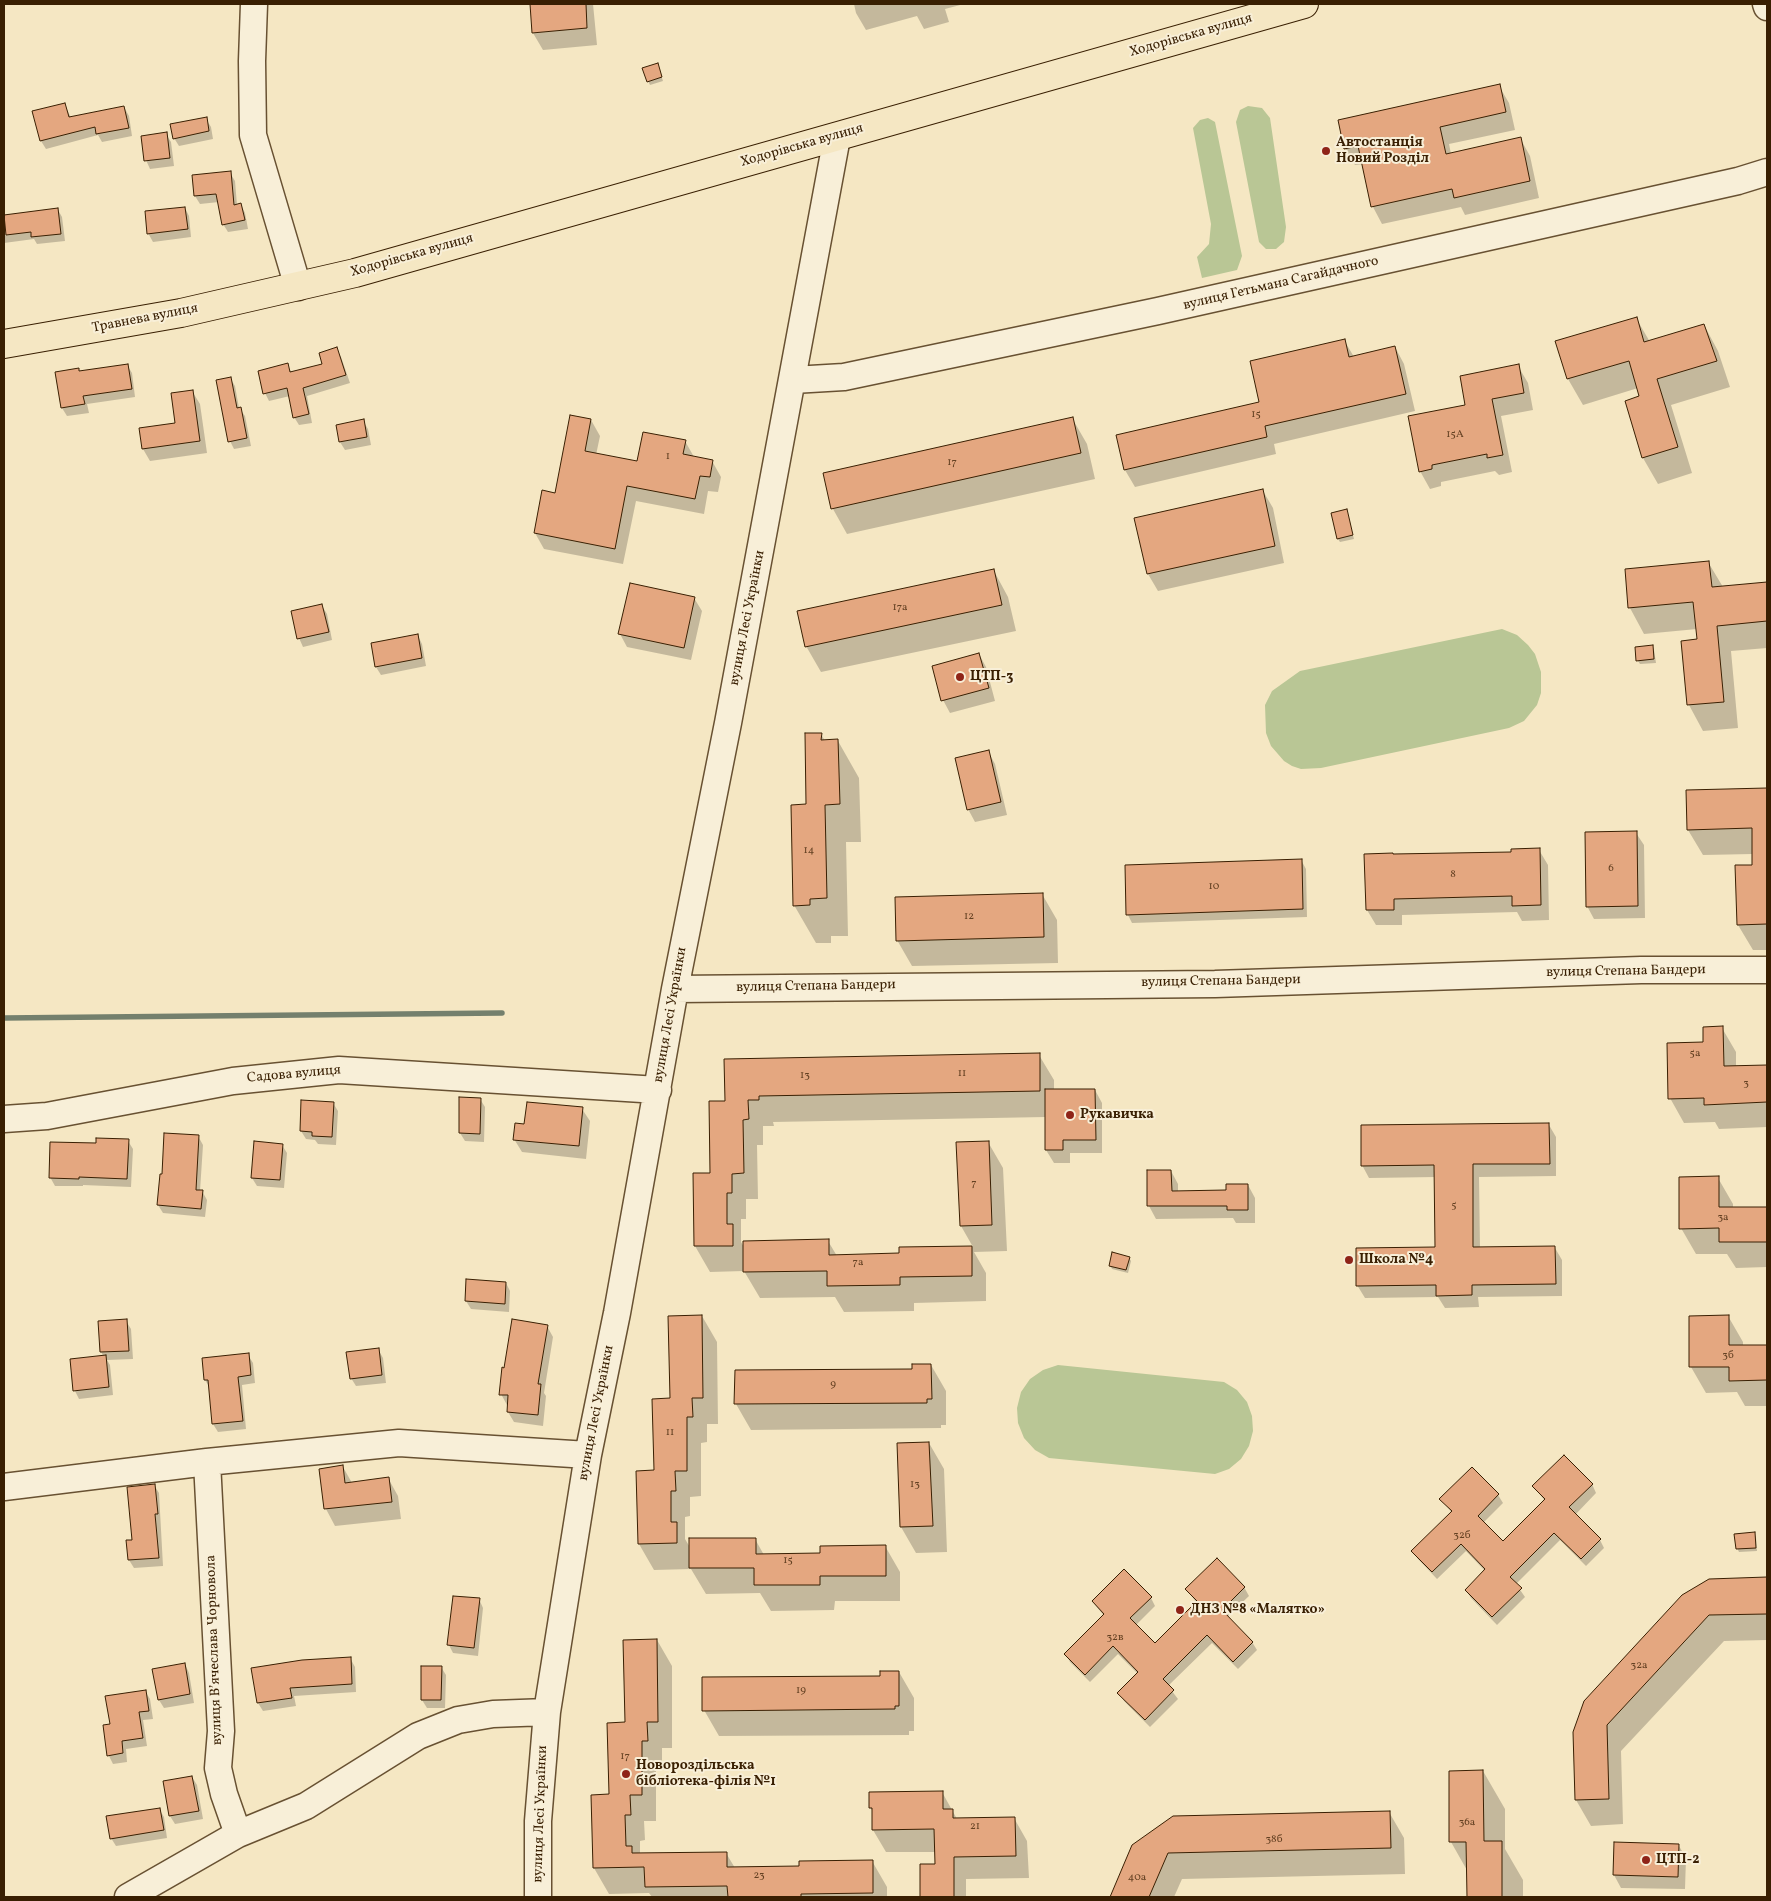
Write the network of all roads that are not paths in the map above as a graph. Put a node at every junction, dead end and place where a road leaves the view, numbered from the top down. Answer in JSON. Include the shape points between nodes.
{"nodes":[{"id":1,"x":254,"y":4,"type":"edge"},
{"id":2,"x":1304,"y":4,"type":"edge"},
{"id":3,"x":837,"y":137,"type":"junction"},
{"id":4,"x":1767,"y":172,"type":"edge"},
{"id":5,"x":292,"y":288,"type":"junction"},
{"id":6,"x":4,"y":344,"type":"edge"},
{"id":7,"x":793,"y":380,"type":"junction"},
{"id":8,"x":1767,"y":970,"type":"edge"},
{"id":9,"x":675,"y":989,"type":"junction"},
{"id":10,"x":653,"y":1090,"type":"junction"},
{"id":11,"x":4,"y":1119,"type":"edge"},
{"id":12,"x":581,"y":1454,"type":"junction"},
{"id":13,"x":206,"y":1462,"type":"junction"},
{"id":14,"x":4,"y":1487,"type":"edge"},
{"id":15,"x":547,"y":1712,"type":"junction"},
{"id":16,"x":238,"y":1834,"type":"junction"},
{"id":17,"x":128,"y":1897,"type":"edge"},
{"id":18,"x":538,"y":1897,"type":"edge"}],
"edges":[{"from":1,"to":5,"type":"street","via":[[253,136]]},
{"from":2,"to":3,"type":"main road","name":"Ходорівська вулиця"},
{"from":3,"to":5,"type":"main road","name":"Ходорівська вулиця"},
{"from":3,"to":7,"type":"street","name":"вулиця Лесі Українки"},
{"from":4,"to":7,"type":"street","name":"вулиця Гетьмана Сагайдачного","via":[[1158,311],[844,377]]},
{"from":5,"to":6,"type":"main road","name":"Травнева вулиця","via":[[181,313]]},
{"from":7,"to":9,"type":"street","name":"вулиця Лесі Українки"},
{"from":8,"to":9,"type":"street","name":"вулиця Степана Бандери","via":[[1641,970],[1215,984]]},
{"from":9,"to":10,"type":"street","name":"вулиця Лесі Українки"},
{"from":10,"to":11,"type":"street","name":"Садова вулиця","via":[[340,1070],[233,1081],[47,1116]]},
{"from":10,"to":12,"type":"street","name":"вулиця Лесі Українки","via":[[617,1313]]},
{"from":12,"to":13,"type":"street","via":[[399,1443]]},
{"from":12,"to":15,"type":"street","name":"вулиця Лесі Українки"},
{"from":13,"to":14,"type":"street"},
{"from":13,"to":16,"type":"street","name":"вулиця Вʼячеслава Чорновола","via":[[221,1730],[218,1768]]},
{"from":15,"to":16,"type":"street","via":[[485,1715],[458,1720],[418,1736],[306,1806]]},
{"from":15,"to":18,"type":"street","name":"вулиця Лесі Українки","via":[[538,1821]]},
{"from":16,"to":17,"type":"street"}]}
